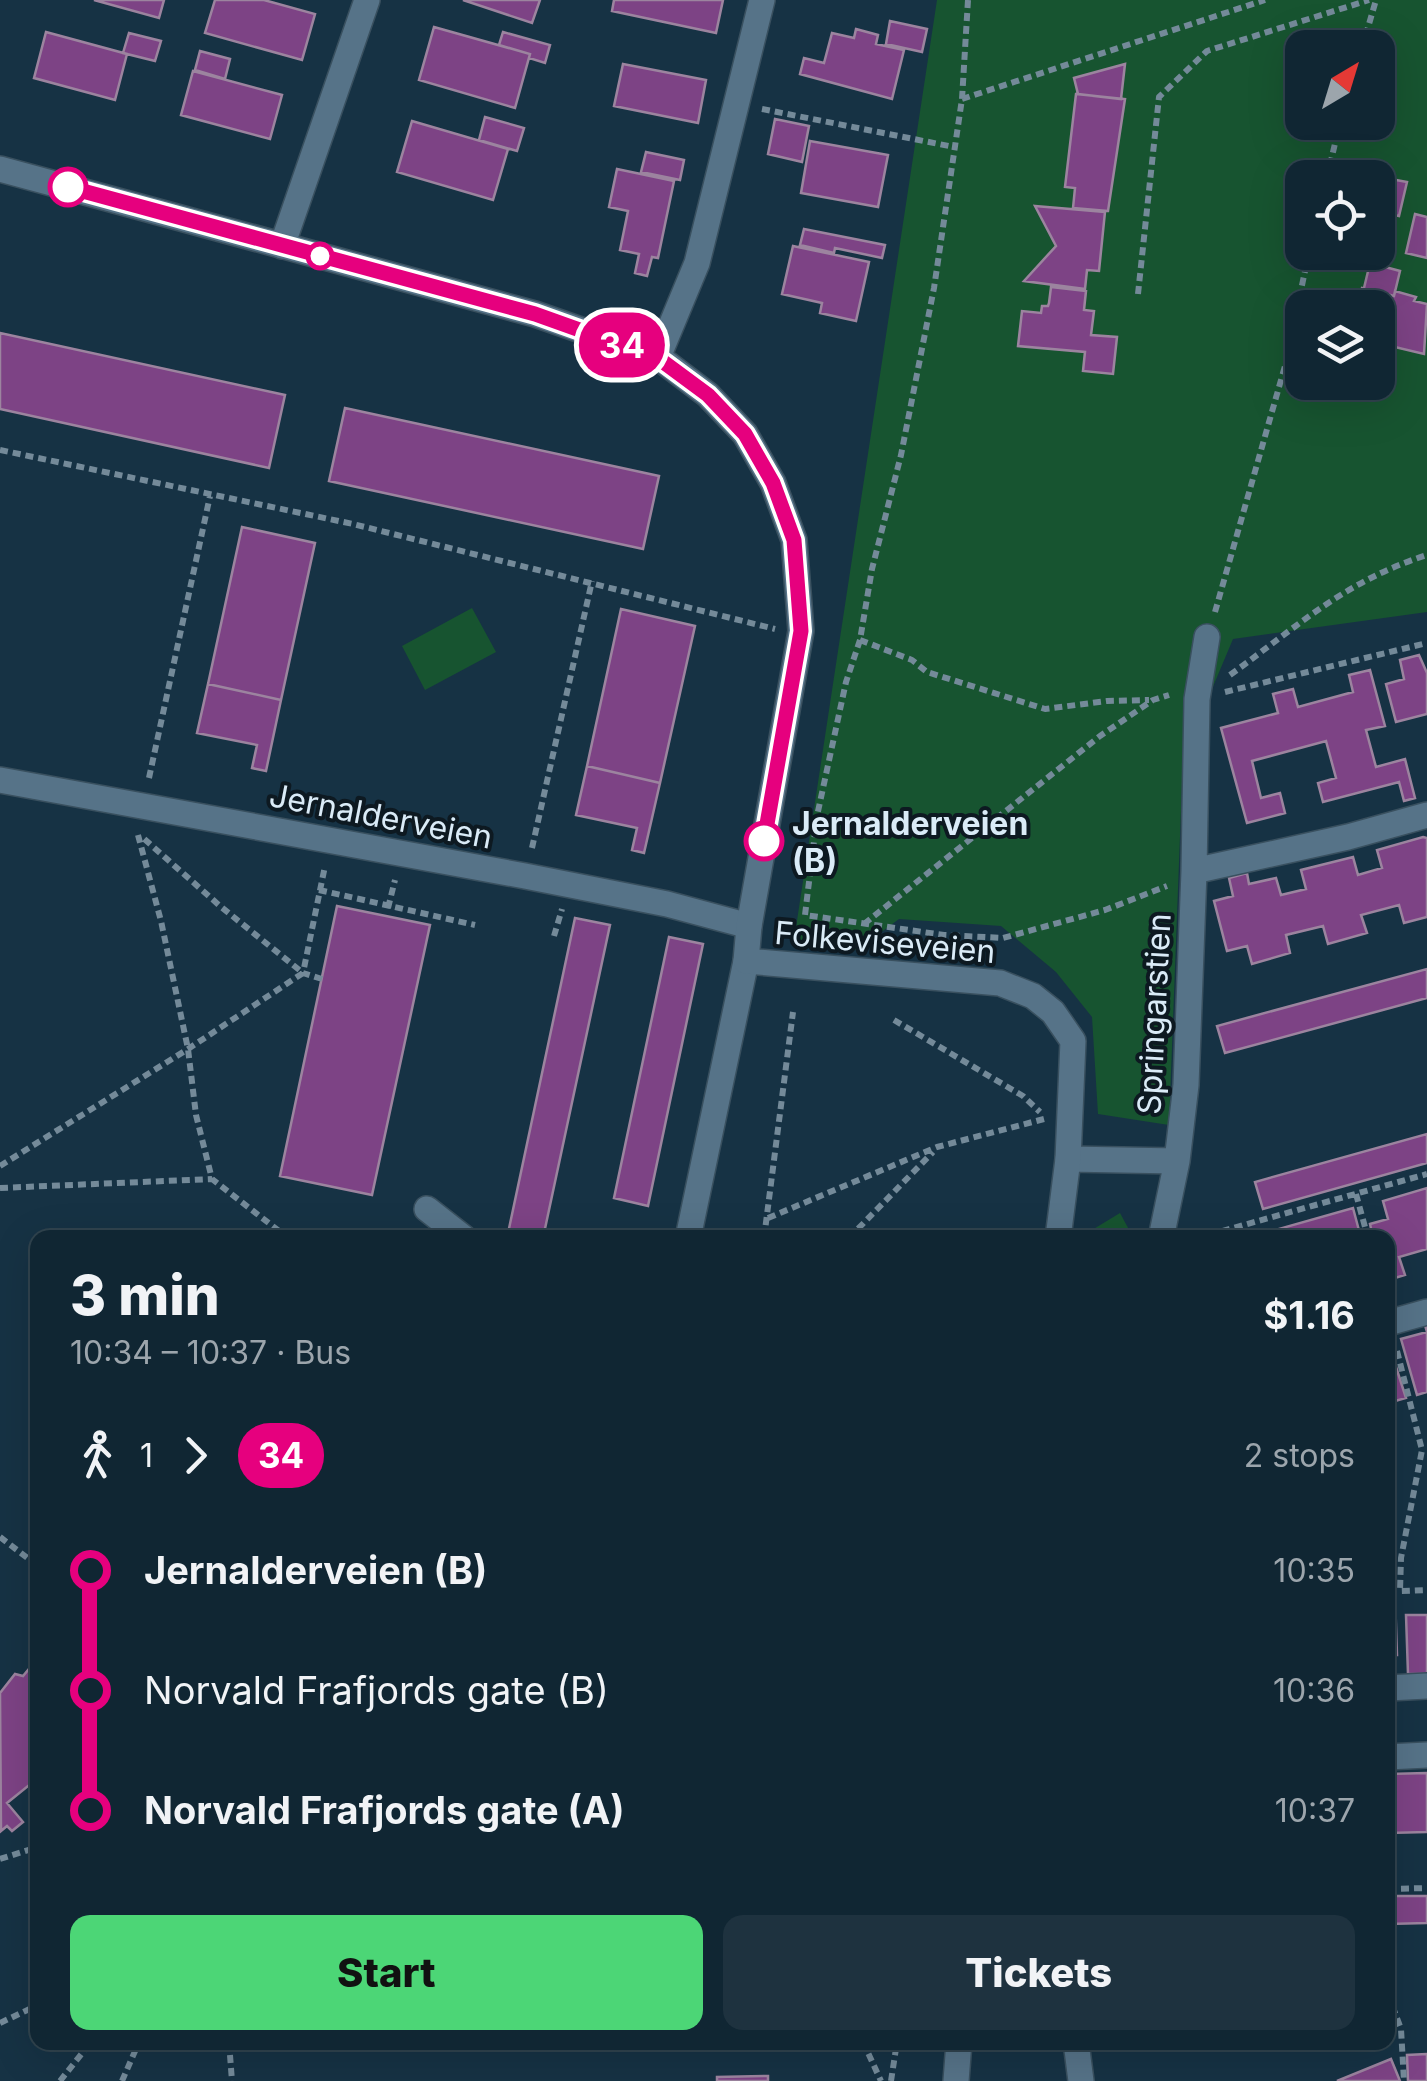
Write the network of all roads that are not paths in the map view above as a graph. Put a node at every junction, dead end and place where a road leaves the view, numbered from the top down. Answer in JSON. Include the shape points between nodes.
{"nodes":[{"id":1,"x":366,"y":0,"type":"edge"},
{"id":2,"x":762,"y":0,"type":"edge"},
{"id":3,"x":0,"y":169,"type":"edge"},
{"id":4,"x":282,"y":246,"type":"junction"},
{"id":5,"x":658,"y":358,"type":"junction"},
{"id":6,"x":1208,"y":637,"type":"road end"},
{"id":7,"x":0,"y":780,"type":"edge"},
{"id":8,"x":1427,"y":814,"type":"edge"},
{"id":9,"x":1194,"y":872,"type":"junction"},
{"id":10,"x":748,"y":926,"type":"junction"},
{"id":11,"x":746,"y":961,"type":"junction"},
{"id":12,"x":1068,"y":1158,"type":"junction"},
{"id":13,"x":1178,"y":1161,"type":"junction"},
{"id":14,"x":427,"y":1209,"type":"dead end"},
{"id":15,"x":454,"y":1230,"type":"edge"},
{"id":16,"x":690,"y":1230,"type":"edge"},
{"id":17,"x":1059,"y":1230,"type":"edge"},
{"id":18,"x":1163,"y":1230,"type":"edge"},
{"id":19,"x":1427,"y":1312,"type":"edge"},
{"id":20,"x":1395,"y":1321,"type":"edge"},
{"id":21,"x":1427,"y":1686,"type":"edge"},
{"id":22,"x":1395,"y":1688,"type":"edge"},
{"id":23,"x":1427,"y":1755,"type":"edge"},
{"id":24,"x":1395,"y":1757,"type":"edge"},
{"id":25,"x":958,"y":2050,"type":"edge"},
{"id":26,"x":1077,"y":2050,"type":"edge"},
{"id":27,"x":956,"y":2081,"type":"edge"},
{"id":28,"x":1081,"y":2081,"type":"edge"}],
"edges":[{"from":1,"to":4,"type":"street"},
{"from":2,"to":5,"type":"street","via":[[697,263]]},
{"from":3,"to":4,"type":"street","name":"Folkeviseveien"},
{"from":4,"to":5,"type":"street","name":"Folkeviseveien","via":[[535,314]]},
{"from":5,"to":10,"type":"street","name":"Folkeviseveien","via":[[708,395],[745,434],[794,540],[801,631]]},
{"from":6,"to":9,"type":"street","name":"Springarstien","via":[[1197,699]]},
{"from":7,"to":10,"type":"street","name":"Jernalderveien","via":[[526,876]]},
{"from":8,"to":9,"type":"street","name":"Springarstien"},
{"from":9,"to":13,"type":"street","name":"Springarstien"},
{"from":10,"to":11,"type":"street","name":"Folkeviseveien"},
{"from":11,"to":12,"type":"street","name":"Folkeviseveien","via":[[1000,983],[1033,996],[1064,1023],[1073,1041]]},
{"from":11,"to":16,"type":"street"},
{"from":12,"to":13,"type":"street","name":"Springarstien"},
{"from":12,"to":17,"type":"street","name":"Folkeviseveien"},
{"from":13,"to":18,"type":"street","name":"Springarstien"},
{"from":14,"to":15,"type":"street"},
{"from":19,"to":20,"type":"street"},
{"from":21,"to":22,"type":"street"},
{"from":23,"to":24,"type":"street"},
{"from":25,"to":27,"type":"street"},
{"from":26,"to":28,"type":"street"}]}
